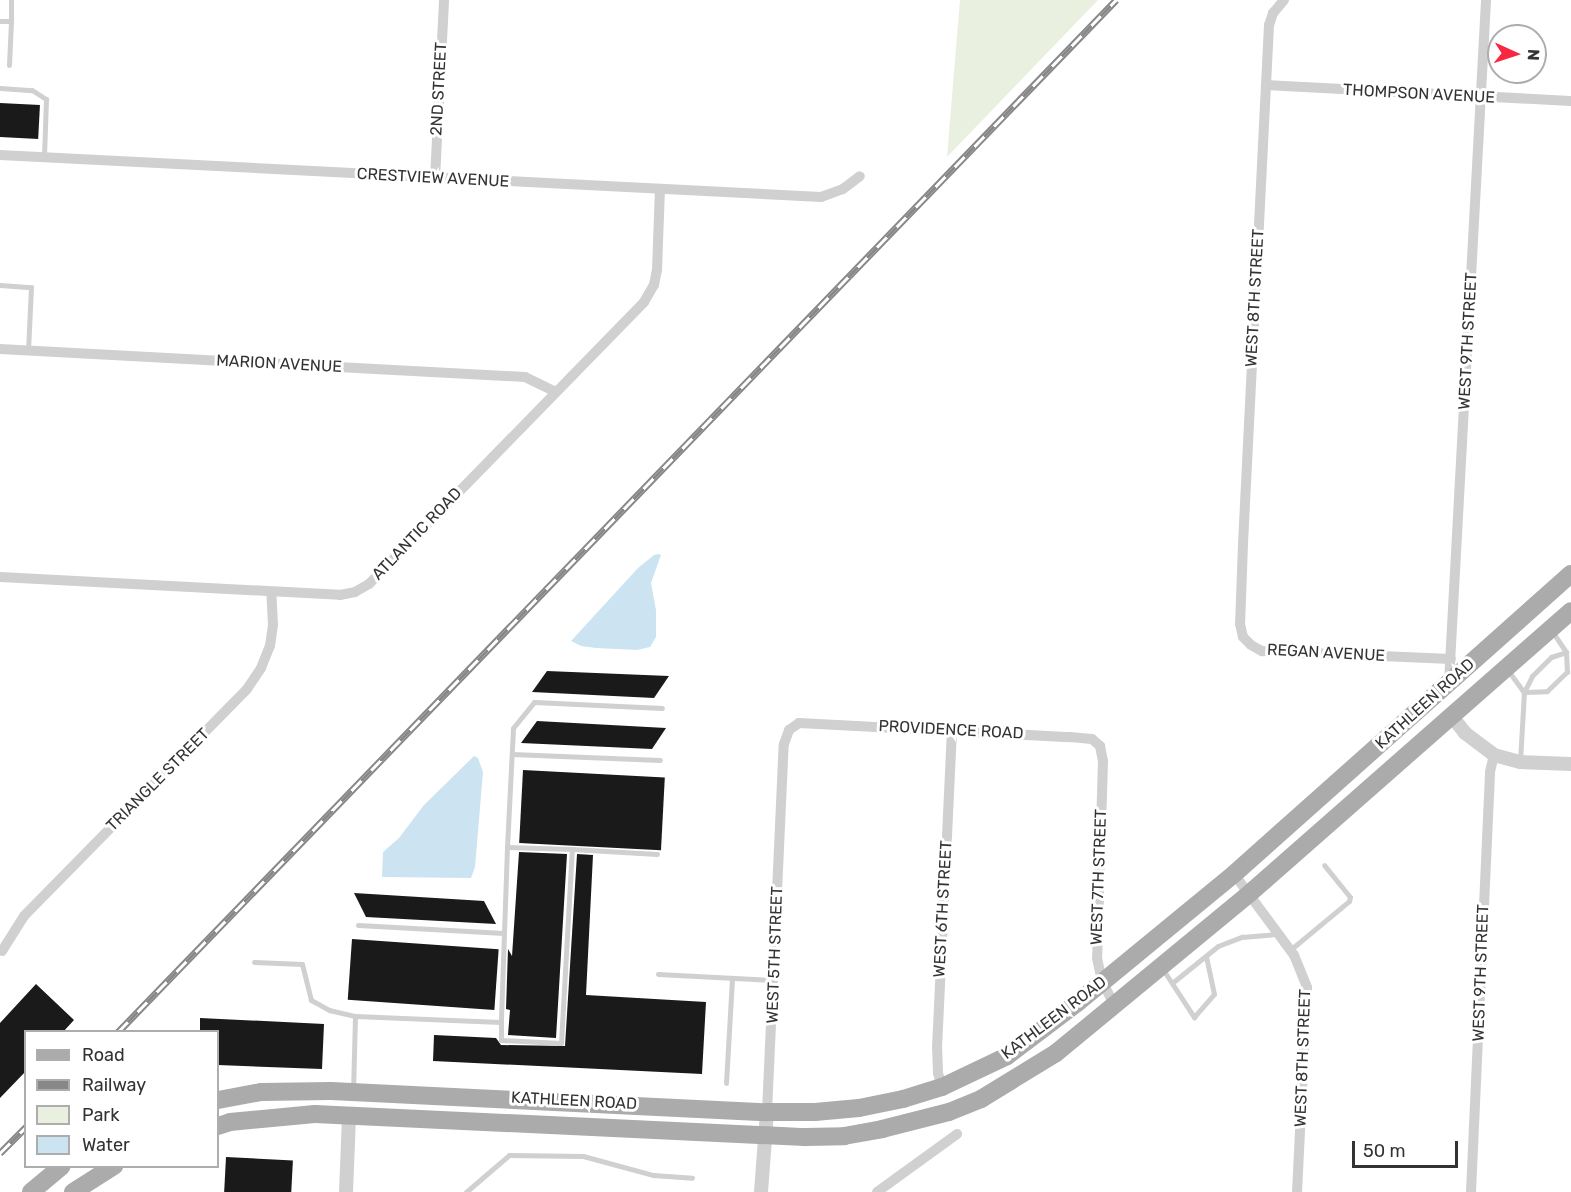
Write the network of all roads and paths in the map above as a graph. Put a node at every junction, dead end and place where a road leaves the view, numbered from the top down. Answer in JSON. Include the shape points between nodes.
{"nodes":[{"id":1,"x":11,"y":0,"type":"edge"},
{"id":2,"x":444,"y":0,"type":"edge"},
{"id":3,"x":1284,"y":0,"type":"edge"},
{"id":4,"x":1486,"y":0,"type":"edge"},
{"id":5,"x":0,"y":21,"type":"edge"},
{"id":6,"x":10,"y":21,"type":"junction"},
{"id":7,"x":9,"y":65,"type":"dead end"},
{"id":8,"x":1266,"y":85,"type":"junction"},
{"id":9,"x":0,"y":88,"type":"edge"},
{"id":10,"x":1481,"y":96,"type":"junction"},
{"id":11,"x":1571,"y":101,"type":"edge"},
{"id":12,"x":0,"y":155,"type":"edge"},
{"id":13,"x":44,"y":157,"type":"junction"},
{"id":14,"x":860,"y":176,"type":"dead end"},
{"id":15,"x":435,"y":179,"type":"junction"},
{"id":16,"x":660,"y":189,"type":"junction"},
{"id":17,"x":0,"y":285,"type":"edge"},
{"id":18,"x":0,"y":349,"type":"edge"},
{"id":19,"x":28,"y":350,"type":"junction"},
{"id":20,"x":554,"y":392,"type":"junction"},
{"id":21,"x":1571,"y":574,"type":"edge"},
{"id":22,"x":0,"y":577,"type":"edge"},
{"id":23,"x":271,"y":592,"type":"junction"},
{"id":24,"x":1241,"y":600,"type":"joint"},
{"id":25,"x":1571,"y":610,"type":"edge"},
{"id":26,"x":1549,"y":630,"type":"junction"},
{"id":27,"x":1566,"y":652,"type":"junction"},
{"id":28,"x":1451,"y":658,"type":"junction"},
{"id":29,"x":1506,"y":668,"type":"junction"},
{"id":30,"x":1449,"y":682,"type":"junction"},
{"id":31,"x":1524,"y":692,"type":"junction"},
{"id":32,"x":662,"y":708,"type":"dead end"},
{"id":33,"x":1451,"y":715,"type":"junction"},
{"id":34,"x":799,"y":723,"type":"joint"},
{"id":35,"x":952,"y":730,"type":"junction"},
{"id":36,"x":1100,"y":746,"type":"joint"},
{"id":37,"x":512,"y":754,"type":"junction"},
{"id":38,"x":1494,"y":755,"type":"junction"},
{"id":39,"x":660,"y":760,"type":"dead end"},
{"id":40,"x":1520,"y":762,"type":"junction"},
{"id":41,"x":1571,"y":764,"type":"edge"},
{"id":42,"x":1362,"y":794,"type":"junction"},
{"id":43,"x":507,"y":847,"type":"junction"},
{"id":44,"x":572,"y":849,"type":"junction"},
{"id":45,"x":657,"y":854,"type":"dead end"},
{"id":46,"x":1324,"y":865,"type":"dead end"},
{"id":47,"x":1234,"y":874,"type":"junction"},
{"id":48,"x":1250,"y":893,"type":"junction"},
{"id":49,"x":358,"y":925,"type":"dead end"},
{"id":50,"x":504,"y":933,"type":"junction"},
{"id":51,"x":1210,"y":934,"type":"junction"},
{"id":52,"x":1278,"y":934,"type":"junction"},
{"id":53,"x":1218,"y":946,"type":"junction"},
{"id":54,"x":1290,"y":950,"type":"junction"},
{"id":55,"x":2,"y":951,"type":"dead end"},
{"id":56,"x":1206,"y":957,"type":"junction"},
{"id":57,"x":254,"y":962,"type":"dead end"},
{"id":58,"x":1161,"y":967,"type":"junction"},
{"id":59,"x":658,"y":974,"type":"dead end"},
{"id":60,"x":732,"y":978,"type":"junction"},
{"id":61,"x":774,"y":981,"type":"junction"},
{"id":62,"x":1102,"y":981,"type":"junction"},
{"id":63,"x":1172,"y":983,"type":"junction"},
{"id":64,"x":1114,"y":1005,"type":"junction"},
{"id":65,"x":356,"y":1016,"type":"junction"},
{"id":66,"x":501,"y":1022,"type":"junction"},
{"id":67,"x":726,"y":1083,"type":"dead end"},
{"id":68,"x":942,"y":1087,"type":"junction"},
{"id":69,"x":353,"y":1092,"type":"junction"},
{"id":70,"x":452,"y":1095,"type":"junction"},
{"id":71,"x":219,"y":1100,"type":"edge"},
{"id":72,"x":767,"y":1112,"type":"junction"},
{"id":73,"x":219,"y":1114,"type":"edge"},
{"id":74,"x":350,"y":1117,"type":"junction"},
{"id":75,"x":219,"y":1126,"type":"edge"},
{"id":76,"x":957,"y":1134,"type":"dead end"},
{"id":77,"x":765,"y":1138,"type":"junction"},
{"id":78,"x":61,"y":1168,"type":"edge"},
{"id":79,"x":112,"y":1168,"type":"edge"},
{"id":80,"x":692,"y":1178,"type":"dead end"},
{"id":81,"x":31,"y":1192,"type":"edge"},
{"id":82,"x":72,"y":1192,"type":"edge"},
{"id":83,"x":346,"y":1192,"type":"edge"},
{"id":84,"x":466,"y":1192,"type":"edge"},
{"id":85,"x":761,"y":1192,"type":"edge"},
{"id":86,"x":877,"y":1192,"type":"edge"},
{"id":87,"x":1297,"y":1192,"type":"edge"},
{"id":88,"x":1471,"y":1192,"type":"edge"}],
"edges":[{"from":1,"to":6,"type":"lane"},
{"from":2,"to":15,"type":"street","name":"2ND STREET"},
{"from":3,"to":8,"type":"street","name":"WEST 8TH STREET","via":[[1269,25]]},
{"from":4,"to":10,"type":"street","name":"WEST 9TH STREET"},
{"from":5,"to":6,"type":"lane"},
{"from":6,"to":7,"type":"lane"},
{"from":8,"to":10,"type":"street","name":"THOMPSON AVENUE"},
{"from":8,"to":24,"type":"street","name":"WEST 8TH STREET"},
{"from":9,"to":13,"type":"lane","via":[[32,90],[46,99]]},
{"from":10,"to":11,"type":"street","name":"THOMPSON AVENUE"},
{"from":10,"to":28,"type":"street","name":"WEST 9TH STREET"},
{"from":12,"to":13,"type":"street","name":"CRESTVIEW AVENUE"},
{"from":13,"to":15,"type":"street","name":"CRESTVIEW AVENUE"},
{"from":14,"to":16,"type":"street","name":"CRESTVIEW AVENUE","via":[[843,189],[820,197]]},
{"from":15,"to":16,"type":"street","name":"CRESTVIEW AVENUE"},
{"from":16,"to":20,"type":"street","name":"ATLANTIC ROAD","via":[[654,285],[644,302]]},
{"from":17,"to":19,"type":"lane","via":[[31,286]]},
{"from":18,"to":19,"type":"street","name":"MARION AVENUE"},
{"from":19,"to":20,"type":"street","name":"MARION AVENUE","via":[[525,377]]},
{"from":20,"to":23,"type":"street","name":"ATLANTIC ROAD","via":[[369,584],[340,595]]},
{"from":21,"to":30,"type":"main road","name":"KATHLEEN ROAD"},
{"from":22,"to":23,"type":"street","name":"ATLANTIC ROAD"},
{"from":23,"to":55,"type":"street","name":"TRIANGLE STREET","via":[[270,646],[247,690],[24,916]]},
{"from":24,"to":28,"type":"street","name":"REGAN AVENUE","via":[[1243,637],[1262,651]]},
{"from":25,"to":26,"type":"main road","name":"KATHLEEN ROAD"},
{"from":26,"to":27,"type":"lane"},
{"from":26,"to":29,"type":"main road","name":"KATHLEEN ROAD"},
{"from":27,"to":31,"type":"lane","via":[[1551,657],[1532,676]]},
{"from":27,"to":31,"type":"lane","via":[[1567,672],[1547,691]]},
{"from":28,"to":30,"type":"street","name":"WEST 9TH STREET"},
{"from":29,"to":31,"type":"lane"},
{"from":29,"to":33,"type":"main road","name":"KATHLEEN ROAD"},
{"from":30,"to":42,"type":"main road","via":[[1442,710],[1368,775]]},
{"from":30,"to":47,"type":"main road","name":"KATHLEEN ROAD"},
{"from":31,"to":40,"type":"lane"},
{"from":32,"to":37,"type":"lane","via":[[534,702],[513,728]]},
{"from":33,"to":38,"type":"street","via":[[1465,734]]},
{"from":33,"to":42,"type":"main road","name":"KATHLEEN ROAD"},
{"from":34,"to":35,"type":"street","name":"PROVIDENCE ROAD"},
{"from":34,"to":61,"type":"street","name":"WEST 5TH STREET","via":[[789,730],[784,744]]},
{"from":35,"to":36,"type":"street","name":"PROVIDENCE ROAD","via":[[1070,737],[1092,740]]},
{"from":35,"to":68,"type":"street","name":"WEST 6TH STREET","via":[[937,1048]]},
{"from":36,"to":62,"type":"street","name":"WEST 7TH STREET","via":[[1103,761],[1097,957]]},
{"from":37,"to":39,"type":"lane"},
{"from":37,"to":43,"type":"lane"},
{"from":38,"to":40,"type":"street"},
{"from":38,"to":88,"type":"street","name":"WEST 9TH STREET","via":[[1490,772]]},
{"from":40,"to":41,"type":"street"},
{"from":42,"to":48,"type":"main road","name":"KATHLEEN ROAD"},
{"from":43,"to":44,"type":"lane"},
{"from":43,"to":50,"type":"lane"},
{"from":44,"to":45,"type":"lane"},
{"from":44,"to":66,"type":"lane","via":[[561,1043],[501,1040]]},
{"from":46,"to":54,"type":"lane","via":[[1350,897],[1349,901]]},
{"from":47,"to":48,"type":"street","name":"WEST 8TH STREET"},
{"from":47,"to":62,"type":"main road","name":"KATHLEEN ROAD"},
{"from":48,"to":51,"type":"main road","name":"KATHLEEN ROAD"},
{"from":48,"to":52,"type":"street","name":"WEST 8TH STREET"},
{"from":49,"to":50,"type":"lane"},
{"from":50,"to":66,"type":"lane"},
{"from":51,"to":53,"type":"lane"},
{"from":51,"to":58,"type":"main road","name":"KATHLEEN ROAD"},
{"from":52,"to":53,"type":"lane","via":[[1242,937]]},
{"from":52,"to":54,"type":"street","name":"WEST 8TH STREET"},
{"from":53,"to":56,"type":"lane"},
{"from":54,"to":87,"type":"street","name":"WEST 8TH STREET","via":[[1307,988]]},
{"from":56,"to":63,"type":"lane"},
{"from":56,"to":63,"type":"lane","via":[[1214,994],[1194,1017]]},
{"from":57,"to":65,"type":"lane","via":[[302,964],[311,1000],[329,1010]]},
{"from":58,"to":63,"type":"lane"},
{"from":58,"to":64,"type":"main road","name":"KATHLEEN ROAD"},
{"from":59,"to":60,"type":"lane"},
{"from":60,"to":61,"type":"lane"},
{"from":60,"to":67,"type":"lane"},
{"from":61,"to":72,"type":"street","name":"WEST 5TH STREET"},
{"from":62,"to":64,"type":"street","name":"WEST 7TH STREET"},
{"from":62,"to":68,"type":"main road","name":"KATHLEEN ROAD","via":[[1007,1056]]},
{"from":64,"to":77,"type":"main road","name":"KATHLEEN ROAD","via":[[1028,1072],[949,1112],[919,1122],[844,1136]]},
{"from":65,"to":66,"type":"lane"},
{"from":65,"to":69,"type":"lane"},
{"from":68,"to":72,"type":"main road","name":"KATHLEEN ROAD","via":[[860,1108]]},
{"from":69,"to":70,"type":"main road","name":"KATHLEEN ROAD"},
{"from":69,"to":71,"type":"main road","name":"KATHLEEN ROAD","via":[[261,1092]]},
{"from":69,"to":73,"type":"main road","via":[[335,1101],[249,1105]]},
{"from":70,"to":72,"type":"main road","name":"KATHLEEN ROAD"},
{"from":70,"to":74,"type":"main road","via":[[424,1104],[378,1103]]},
{"from":72,"to":77,"type":"street","name":"WEST 5TH STREET"},
{"from":74,"to":75,"type":"main road","name":"KATHLEEN ROAD","via":[[291,1116]]},
{"from":74,"to":77,"type":"main road","name":"KATHLEEN ROAD"},
{"from":74,"to":83,"type":"street"},
{"from":76,"to":86,"type":"street"},
{"from":77,"to":85,"type":"street","name":"WEST 5TH STREET"},
{"from":78,"to":81,"type":"main road"},
{"from":79,"to":82,"type":"main road"},
{"from":80,"to":84,"type":"lane","via":[[653,1175],[583,1156],[509,1155]]}]}
